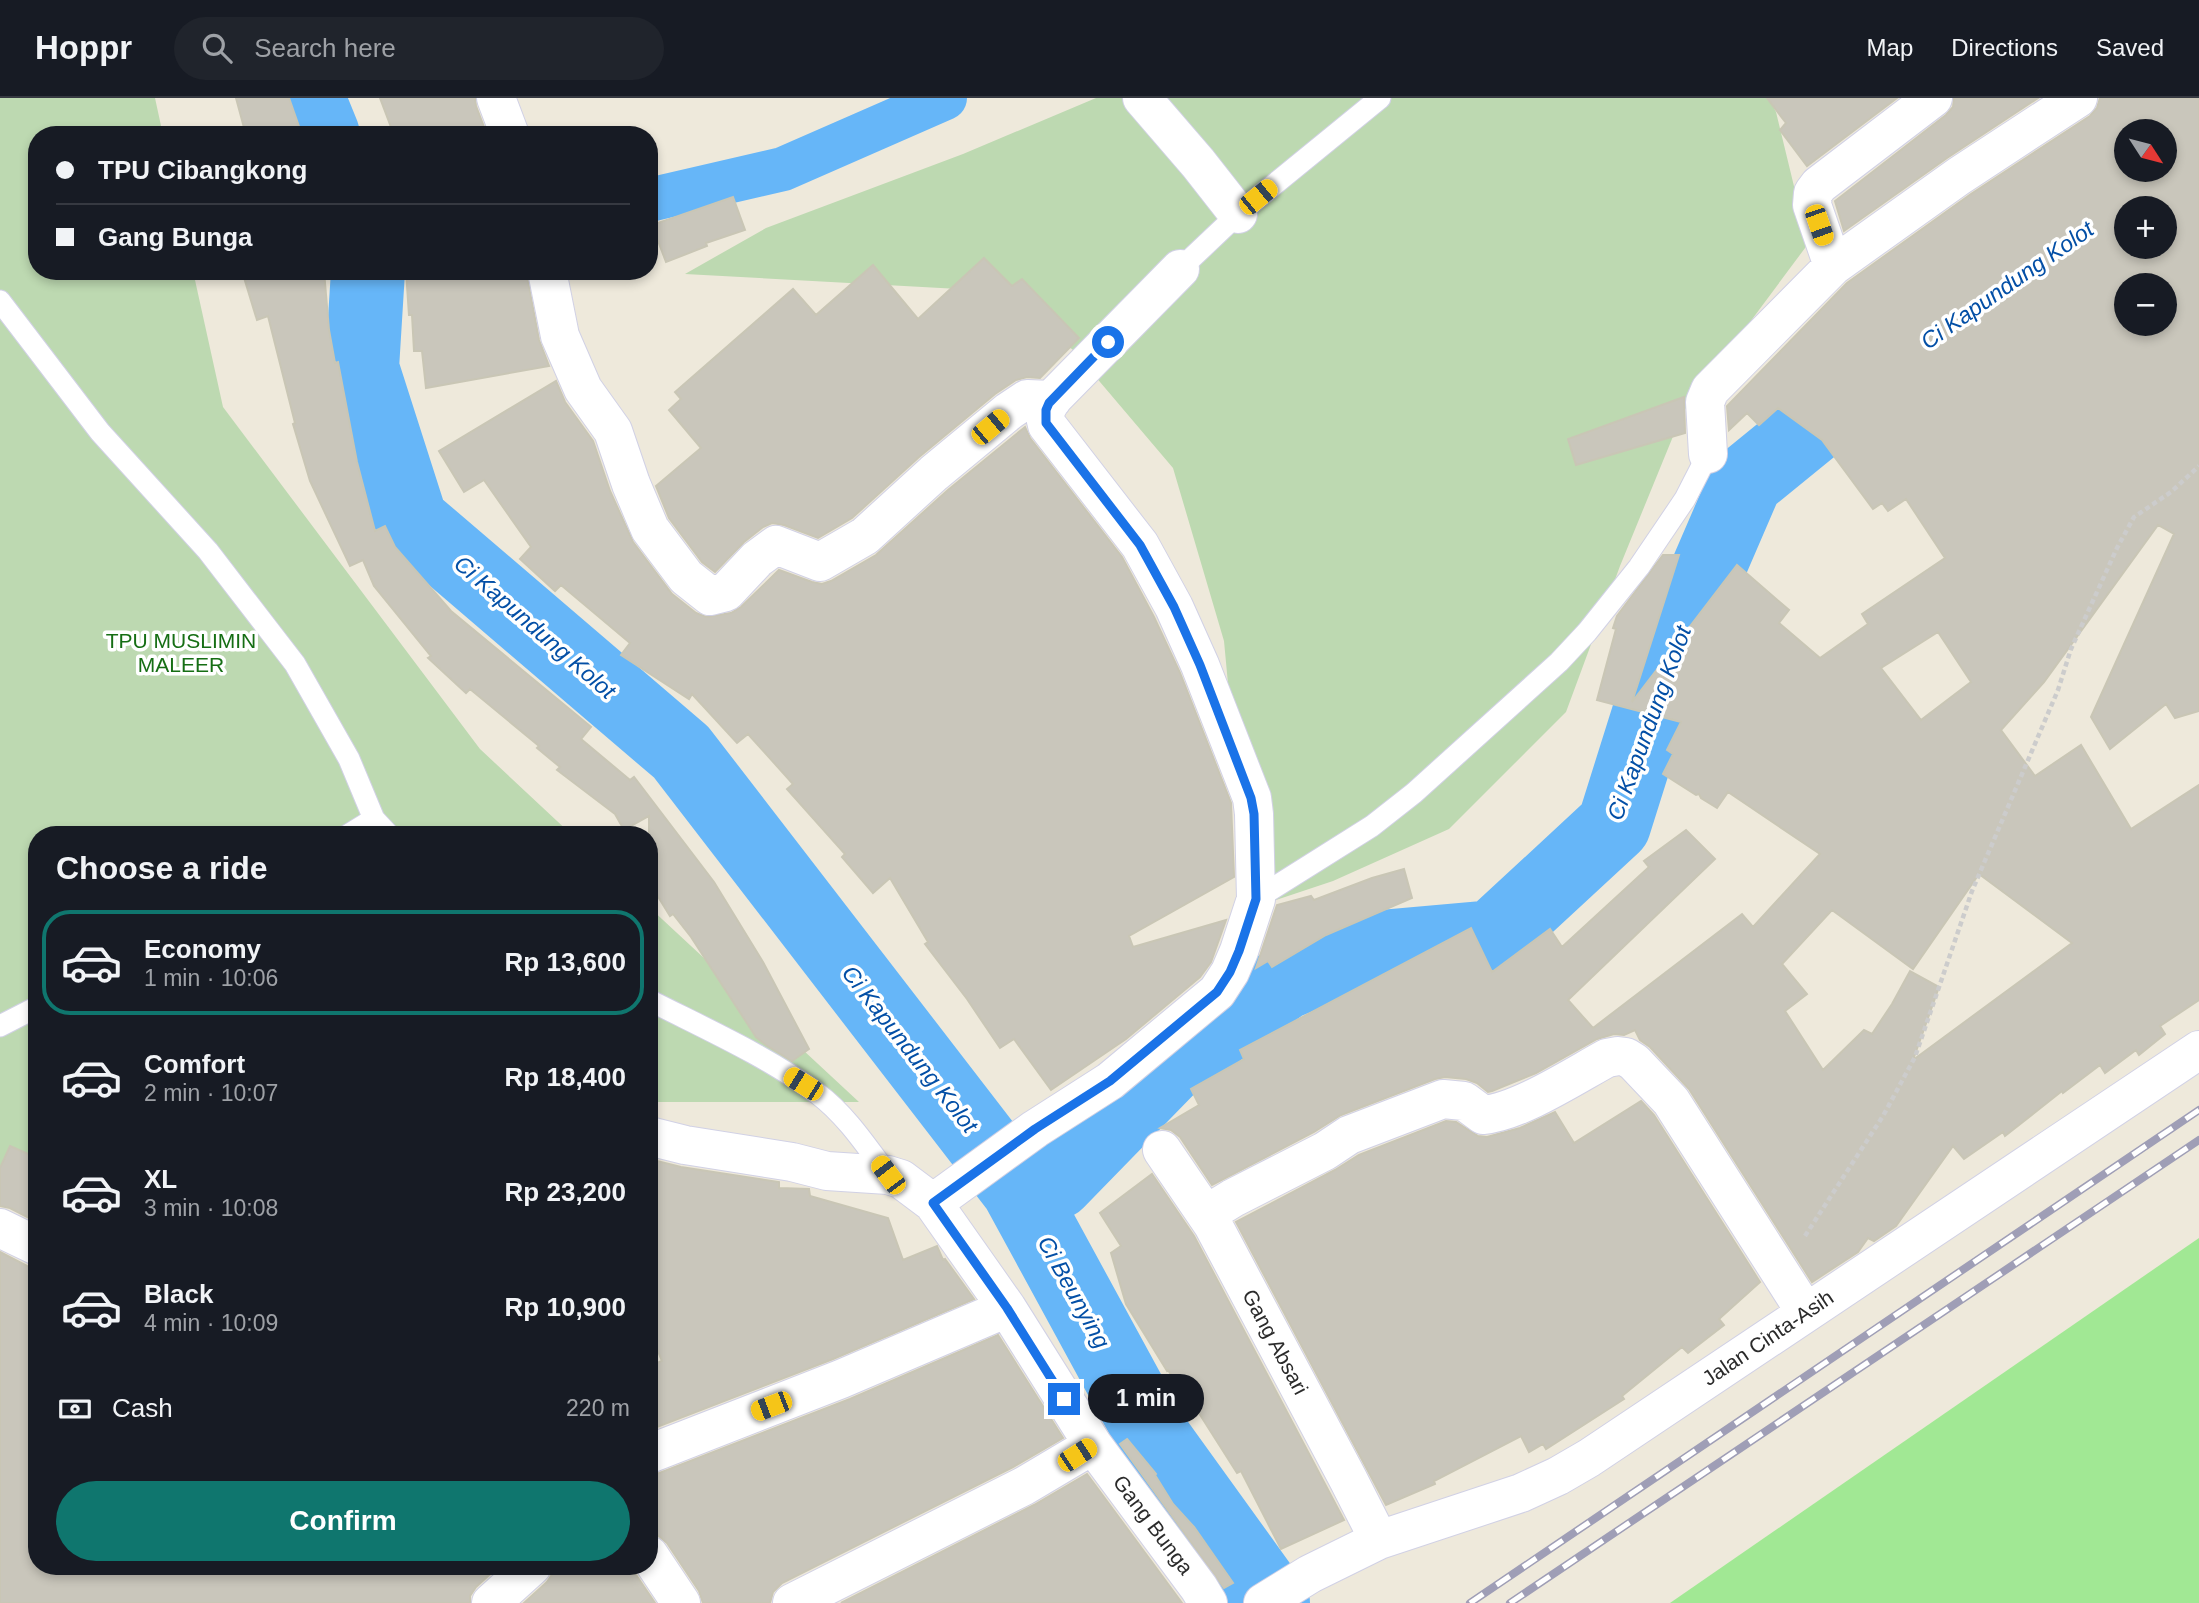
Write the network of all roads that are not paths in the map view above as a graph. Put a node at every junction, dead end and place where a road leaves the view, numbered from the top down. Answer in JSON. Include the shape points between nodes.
{"nodes":[{"id":1,"x":496,"y":98,"type":"edge"},
{"id":2,"x":1142,"y":98,"type":"edge"},
{"id":3,"x":1380,"y":98,"type":"edge"},
{"id":4,"x":1933,"y":98,"type":"edge"},
{"id":5,"x":2078,"y":98,"type":"edge"},
{"id":6,"x":507,"y":126,"type":"edge"},
{"id":7,"x":1238,"y":214,"type":"junction"},
{"id":8,"x":1193,"y":257,"type":"joint"},
{"id":9,"x":1833,"y":266,"type":"junction"},
{"id":10,"x":549,"y":280,"type":"edge"},
{"id":11,"x":0,"y":302,"type":"edge"},
{"id":12,"x":1052,"y":400,"type":"junction"},
{"id":13,"x":1707,"y":439,"type":"joint"},
{"id":14,"x":374,"y":820,"type":"junction"},
{"id":15,"x":364,"y":826,"type":"edge"},
{"id":16,"x":380,"y":826,"type":"edge"},
{"id":17,"x":1256,"y":899,"type":"junction"},
{"id":18,"x":658,"y":1005,"type":"edge"},
{"id":19,"x":28,"y":1012,"type":"edge"},
{"id":20,"x":0,"y":1026,"type":"edge"},
{"id":21,"x":2199,"y":1051,"type":"edge"},
{"id":22,"x":658,"y":1138,"type":"edge"},
{"id":23,"x":1162,"y":1150,"type":"dead end"},
{"id":24,"x":888,"y":1175,"type":"junction"},
{"id":25,"x":940,"y":1199,"type":"junction"},
{"id":26,"x":1207,"y":1214,"type":"junction"},
{"id":27,"x":0,"y":1228,"type":"edge"},
{"id":28,"x":28,"y":1242,"type":"edge"},
{"id":29,"x":1007,"y":1308,"type":"junction"},
{"id":30,"x":1806,"y":1313,"type":"junction"},
{"id":31,"x":1093,"y":1445,"type":"junction"},
{"id":32,"x":658,"y":1450,"type":"edge"},
{"id":33,"x":1379,"y":1540,"type":"junction"},
{"id":34,"x":658,"y":1568,"type":"edge"},
{"id":35,"x":522,"y":1575,"type":"edge"},
{"id":36,"x":491,"y":1603,"type":"edge"},
{"id":37,"x":681,"y":1603,"type":"edge"},
{"id":38,"x":792,"y":1603,"type":"edge"},
{"id":39,"x":1208,"y":1603,"type":"edge"},
{"id":40,"x":1263,"y":1603,"type":"edge"}],
"edges":[{"from":1,"to":6,"type":"street"},
{"from":2,"to":7,"type":"street"},
{"from":3,"to":7,"type":"lane"},
{"from":4,"to":9,"type":"street","via":[[1812,193]]},
{"from":5,"to":9,"type":"street"},
{"from":7,"to":8,"type":"lane"},
{"from":8,"to":12,"type":"street"},
{"from":9,"to":13,"type":"street","via":[[1710,390],[1705,402]]},
{"from":10,"to":12,"type":"street","via":[[560,336],[583,389],[613,431],[650,529],[686,577],[710,596],[726,592],[776,545],[820,562],[865,536],[1009,411],[1027,399]]},
{"from":11,"to":14,"type":"lane","via":[[100,432],[208,551],[295,664],[349,759]]},
{"from":12,"to":17,"type":"street","via":[[1046,410],[1046,425],[1140,545],[1200,665],[1251,798]]},
{"from":13,"to":17,"type":"lane","via":[[1685,499],[1639,567],[1559,662],[1372,826]]},
{"from":14,"to":15,"type":"lane"},
{"from":14,"to":16,"type":"lane"},
{"from":17,"to":25,"type":"street","via":[[1239,951],[1217,992],[1110,1081]]},
{"from":18,"to":24,"type":"lane","via":[[752,1053],[820,1096]]},
{"from":19,"to":20,"type":"lane"},
{"from":21,"to":30,"type":"street","name":"Jalan Cinta-Asih"},
{"from":22,"to":24,"type":"street","via":[[827,1171]]},
{"from":23,"to":26,"type":"street","name":"Gang Absari"},
{"from":24,"to":25,"type":"street","name":"Gang Bunga"},
{"from":25,"to":29,"type":"street","name":"Gang Bunga"},
{"from":26,"to":30,"type":"street","via":[[1349,1135],[1443,1099],[1464,1101],[1483,1115],[1495,1114],[1607,1058],[1626,1057],[1671,1101]]},
{"from":26,"to":33,"type":"street","name":"Gang Absari"},
{"from":27,"to":28,"type":"street"},
{"from":29,"to":31,"type":"street","name":"Gang Bunga"},
{"from":29,"to":32,"type":"street"},
{"from":30,"to":33,"type":"street","name":"Jalan Cinta-Asih","via":[[1558,1476],[1521,1493]]},
{"from":31,"to":38,"type":"street","via":[[1024,1486]]},
{"from":31,"to":39,"type":"street","name":"Gang Bunga"},
{"from":33,"to":40,"type":"street","name":"Jalan Cinta-Asih"},
{"from":34,"to":37,"type":"street"},
{"from":35,"to":36,"type":"street"}]}
